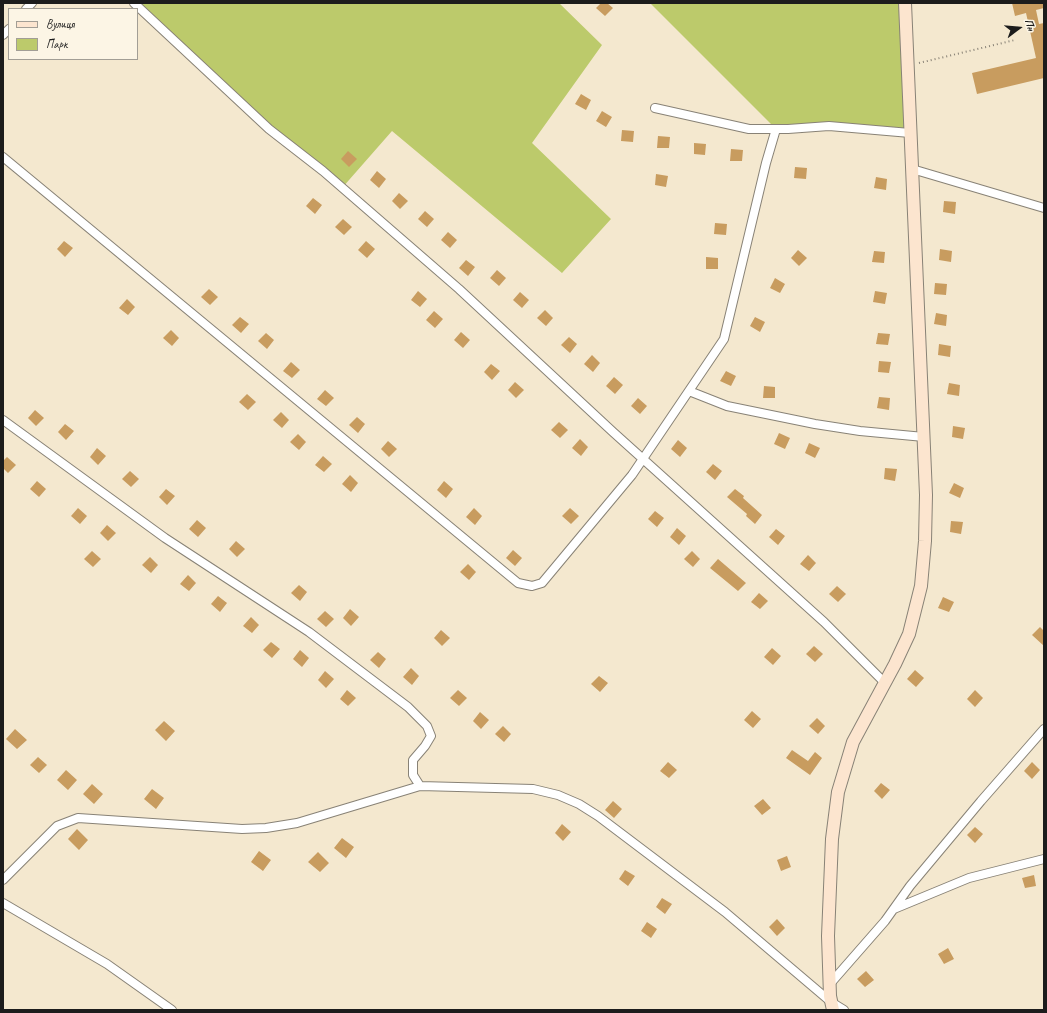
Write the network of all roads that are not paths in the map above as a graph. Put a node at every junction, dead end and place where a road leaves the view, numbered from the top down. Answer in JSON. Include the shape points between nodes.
{"nodes":[{"id":1,"x":134,"y":3,"type":"edge"},
{"id":2,"x":905,"y":3,"type":"edge"},
{"id":3,"x":655,"y":108,"type":"dead end"},
{"id":4,"x":776,"y":129,"type":"junction"},
{"id":5,"x":910,"y":133,"type":"junction"},
{"id":6,"x":3,"y":157,"type":"edge"},
{"id":7,"x":912,"y":169,"type":"junction"},
{"id":8,"x":1044,"y":208,"type":"edge"},
{"id":9,"x":689,"y":391,"type":"junction"},
{"id":10,"x":3,"y":420,"type":"edge"},
{"id":11,"x":924,"y":437,"type":"junction"},
{"id":12,"x":643,"y":459,"type":"junction"},
{"id":13,"x":885,"y":683,"type":"junction"},
{"id":14,"x":1044,"y":729,"type":"edge"},
{"id":15,"x":420,"y":786,"type":"junction"},
{"id":16,"x":1044,"y":859,"type":"edge"},
{"id":17,"x":3,"y":880,"type":"edge"},
{"id":18,"x":3,"y":903,"type":"edge"},
{"id":19,"x":894,"y":909,"type":"junction"},
{"id":20,"x":829,"y":985,"type":"junction"},
{"id":21,"x":832,"y":1006,"type":"edge"},
{"id":22,"x":172,"y":1010,"type":"edge"},
{"id":23,"x":844,"y":1010,"type":"edge"}],
"edges":[{"from":1,"to":12,"type":"street","via":[[269,129],[323,171],[459,289]]},
{"from":2,"to":5,"type":"street"},
{"from":3,"to":4,"type":"street","via":[[749,129]]},
{"from":4,"to":5,"type":"street","via":[[829,126]]},
{"from":4,"to":9,"type":"street","via":[[724,340]]},
{"from":5,"to":7,"type":"street"},
{"from":6,"to":12,"type":"street","via":[[518,583],[532,586],[542,583]]},
{"from":7,"to":8,"type":"street"},
{"from":7,"to":11,"type":"street"},
{"from":9,"to":11,"type":"street","via":[[727,406],[815,424]]},
{"from":9,"to":12,"type":"street"},
{"from":10,"to":15,"type":"street","via":[[165,538],[309,632],[408,707],[427,726],[431,736],[413,760],[412,775]]},
{"from":11,"to":13,"type":"street","via":[[926,495],[921,586],[909,634]]},
{"from":12,"to":13,"type":"street","via":[[824,622]]},
{"from":13,"to":20,"type":"street","via":[[853,742],[838,792],[831,862]]},
{"from":14,"to":19,"type":"street","via":[[981,801]]},
{"from":15,"to":17,"type":"street","via":[[297,823],[266,828],[242,829],[78,818],[57,826]]},
{"from":15,"to":21,"type":"street","via":[[533,789],[558,795],[579,804],[725,912]]},
{"from":16,"to":19,"type":"street","via":[[969,878]]},
{"from":18,"to":22,"type":"street","via":[[107,964]]},
{"from":19,"to":20,"type":"street"},
{"from":20,"to":21,"type":"street"},
{"from":21,"to":23,"type":"street"}]}
